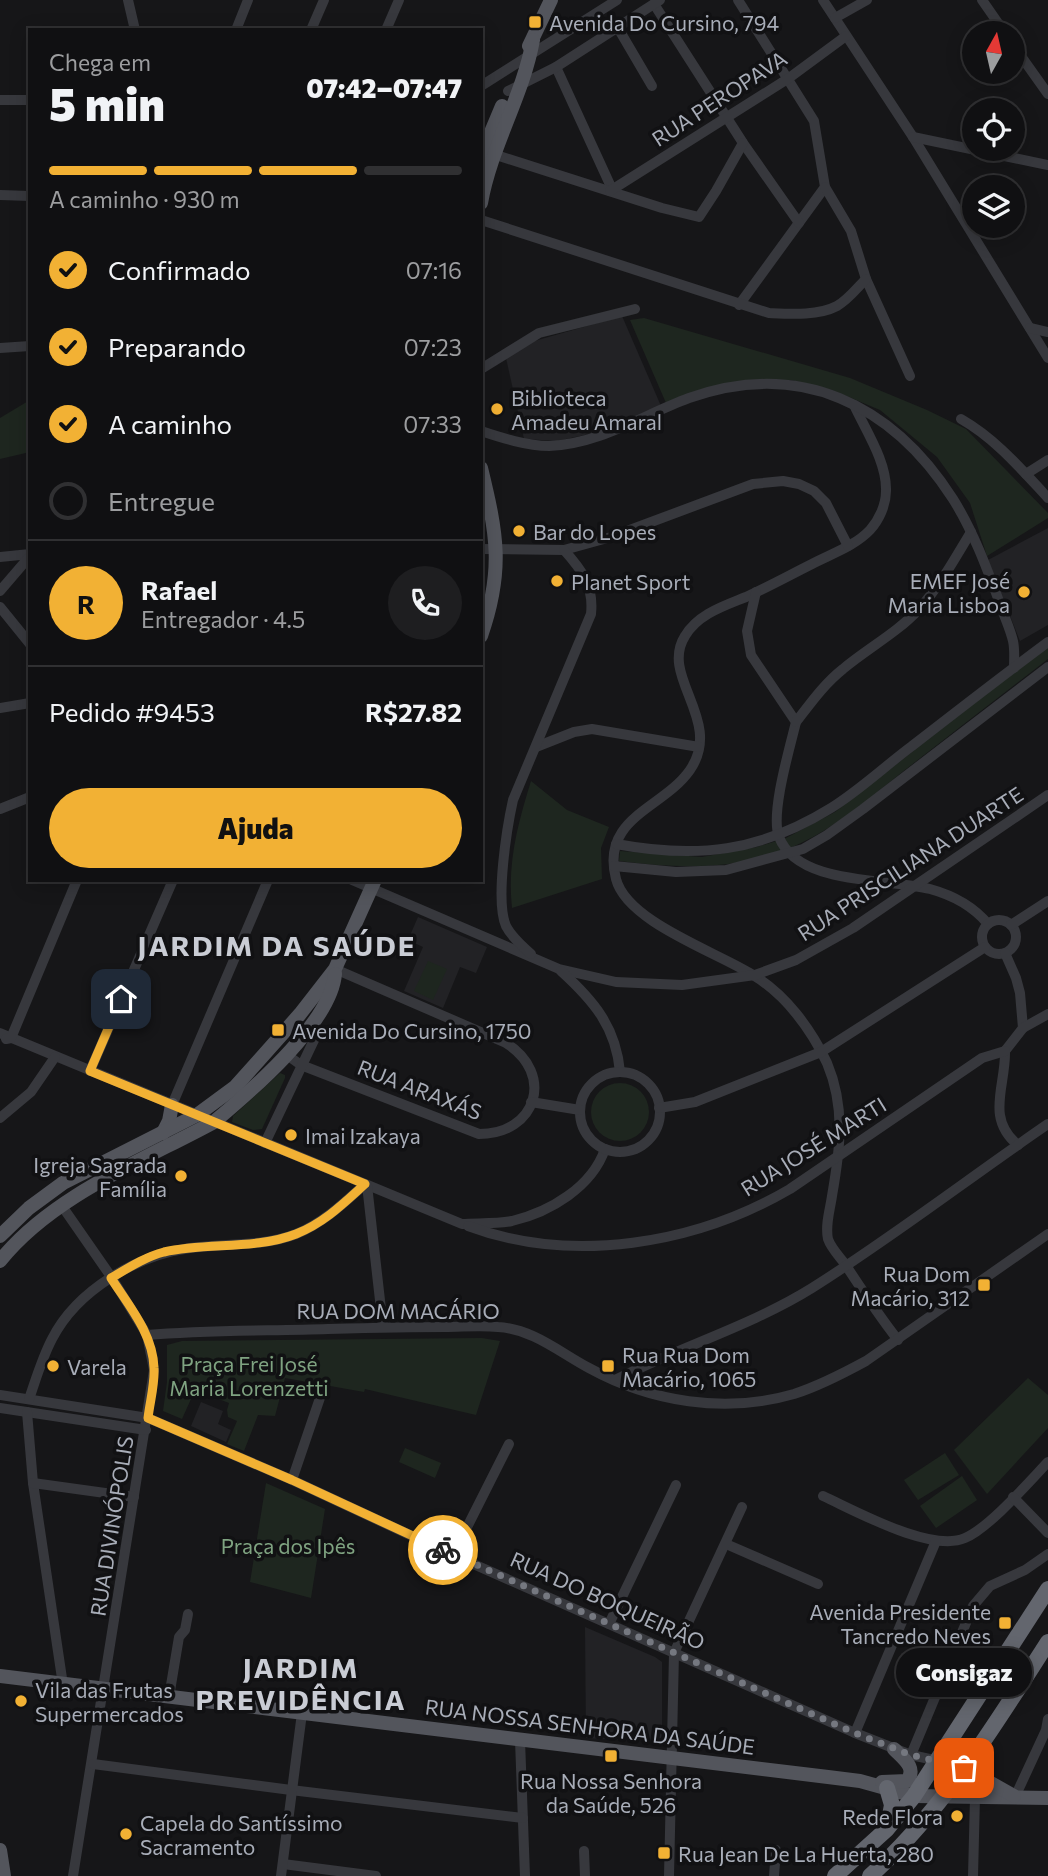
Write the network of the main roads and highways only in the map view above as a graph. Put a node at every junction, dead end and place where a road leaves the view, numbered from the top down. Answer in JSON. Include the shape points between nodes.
{"nodes":[{"id":1,"x":551,"y":0,"type":"edge"},
{"id":2,"x":486,"y":154,"type":"edge"},
{"id":3,"x":483,"y":183,"type":"edge"},
{"id":4,"x":483,"y":476,"type":"edge"},
{"id":5,"x":483,"y":628,"type":"edge"},
{"id":6,"x":374,"y":884,"type":"edge"},
{"id":7,"x":335,"y":969,"type":"junction"},
{"id":8,"x":300,"y":1014,"type":"junction"},
{"id":9,"x":287,"y":1055,"type":"junction"},
{"id":10,"x":173,"y":1105,"type":"road end"},
{"id":11,"x":163,"y":1133,"type":"junction"},
{"id":12,"x":0,"y":1236,"type":"edge"},
{"id":13,"x":0,"y":1261,"type":"edge"},
{"id":14,"x":1048,"y":1589,"type":"edge"},
{"id":15,"x":1048,"y":1642,"type":"edge"},
{"id":16,"x":1048,"y":1662,"type":"edge"},
{"id":17,"x":0,"y":1676,"type":"edge"},
{"id":18,"x":1026,"y":1676,"type":"junction"},
{"id":19,"x":894,"y":1749,"type":"road end"},
{"id":20,"x":939,"y":1761,"type":"junction"},
{"id":21,"x":964,"y":1768,"type":"junction"},
{"id":22,"x":860,"y":1781,"type":"junction"},
{"id":23,"x":887,"y":1788,"type":"junction"},
{"id":24,"x":914,"y":1796,"type":"junction"},
{"id":25,"x":1015,"y":1797,"type":"junction"},
{"id":26,"x":940,"y":1798,"type":"junction"},
{"id":27,"x":1048,"y":1798,"type":"edge"},
{"id":28,"x":887,"y":1829,"type":"junction"},
{"id":29,"x":0,"y":1850,"type":"edge"},
{"id":30,"x":4,"y":1876,"type":"edge"},
{"id":31,"x":835,"y":1876,"type":"edge"},
{"id":32,"x":870,"y":1876,"type":"edge"}],
"edges":[{"from":1,"to":2,"type":"main road"},
{"from":2,"to":3,"type":"main road"},
{"from":4,"to":5,"type":"main road","via":[[497,549]]},
{"from":6,"to":7,"type":"main road"},
{"from":7,"to":8,"type":"main road"},
{"from":7,"to":9,"type":"main road","via":[[309,1029]]},
{"from":8,"to":9,"type":"main road","via":[[284,1047]]},
{"from":8,"to":11,"type":"main road","via":[[235,1087]]},
{"from":9,"to":13,"type":"main road","via":[[214,1122],[82,1193],[17,1240]]},
{"from":10,"to":11,"type":"main road"},
{"from":11,"to":12,"type":"main road","via":[[63,1183]]},
{"from":14,"to":20,"type":"highway"},
{"from":15,"to":18,"type":"highway"},
{"from":16,"to":18,"type":"highway"},
{"from":17,"to":22,"type":"main road","name":"RUA NOSSA SENHORA DA SAÚDE"},
{"from":18,"to":21,"type":"highway"},
{"from":19,"to":22,"type":"main road","via":[[910,1767],[909,1779]]},
{"from":20,"to":21,"type":"main road","name":"RUA DO BOQUEIRÃO"},
{"from":20,"to":24,"type":"highway"},
{"from":21,"to":25,"type":"main road","name":"RUA DO BOQUEIRÃO"},
{"from":21,"to":26,"type":"highway"},
{"from":22,"to":23,"type":"main road","name":"RUA NOSSA SENHORA DA SAÚDE"},
{"from":23,"to":24,"type":"main road","name":"RUA NOSSA SENHORA DA SAÚDE"},
{"from":23,"to":28,"type":"highway","via":[[892,1805]]},
{"from":24,"to":26,"type":"main road","name":"RUA NOSSA SENHORA DA SAÚDE"},
{"from":24,"to":28,"type":"highway"},
{"from":25,"to":26,"type":"main road","name":"RUA NOSSA SENHORA DA SAÚDE"},
{"from":25,"to":27,"type":"main road","name":"RUA NOSSA SENHORA DA SAÚDE"},
{"from":26,"to":32,"type":"highway","via":[[901,1847]]},
{"from":28,"to":31,"type":"highway"},
{"from":29,"to":30,"type":"main road"}]}
